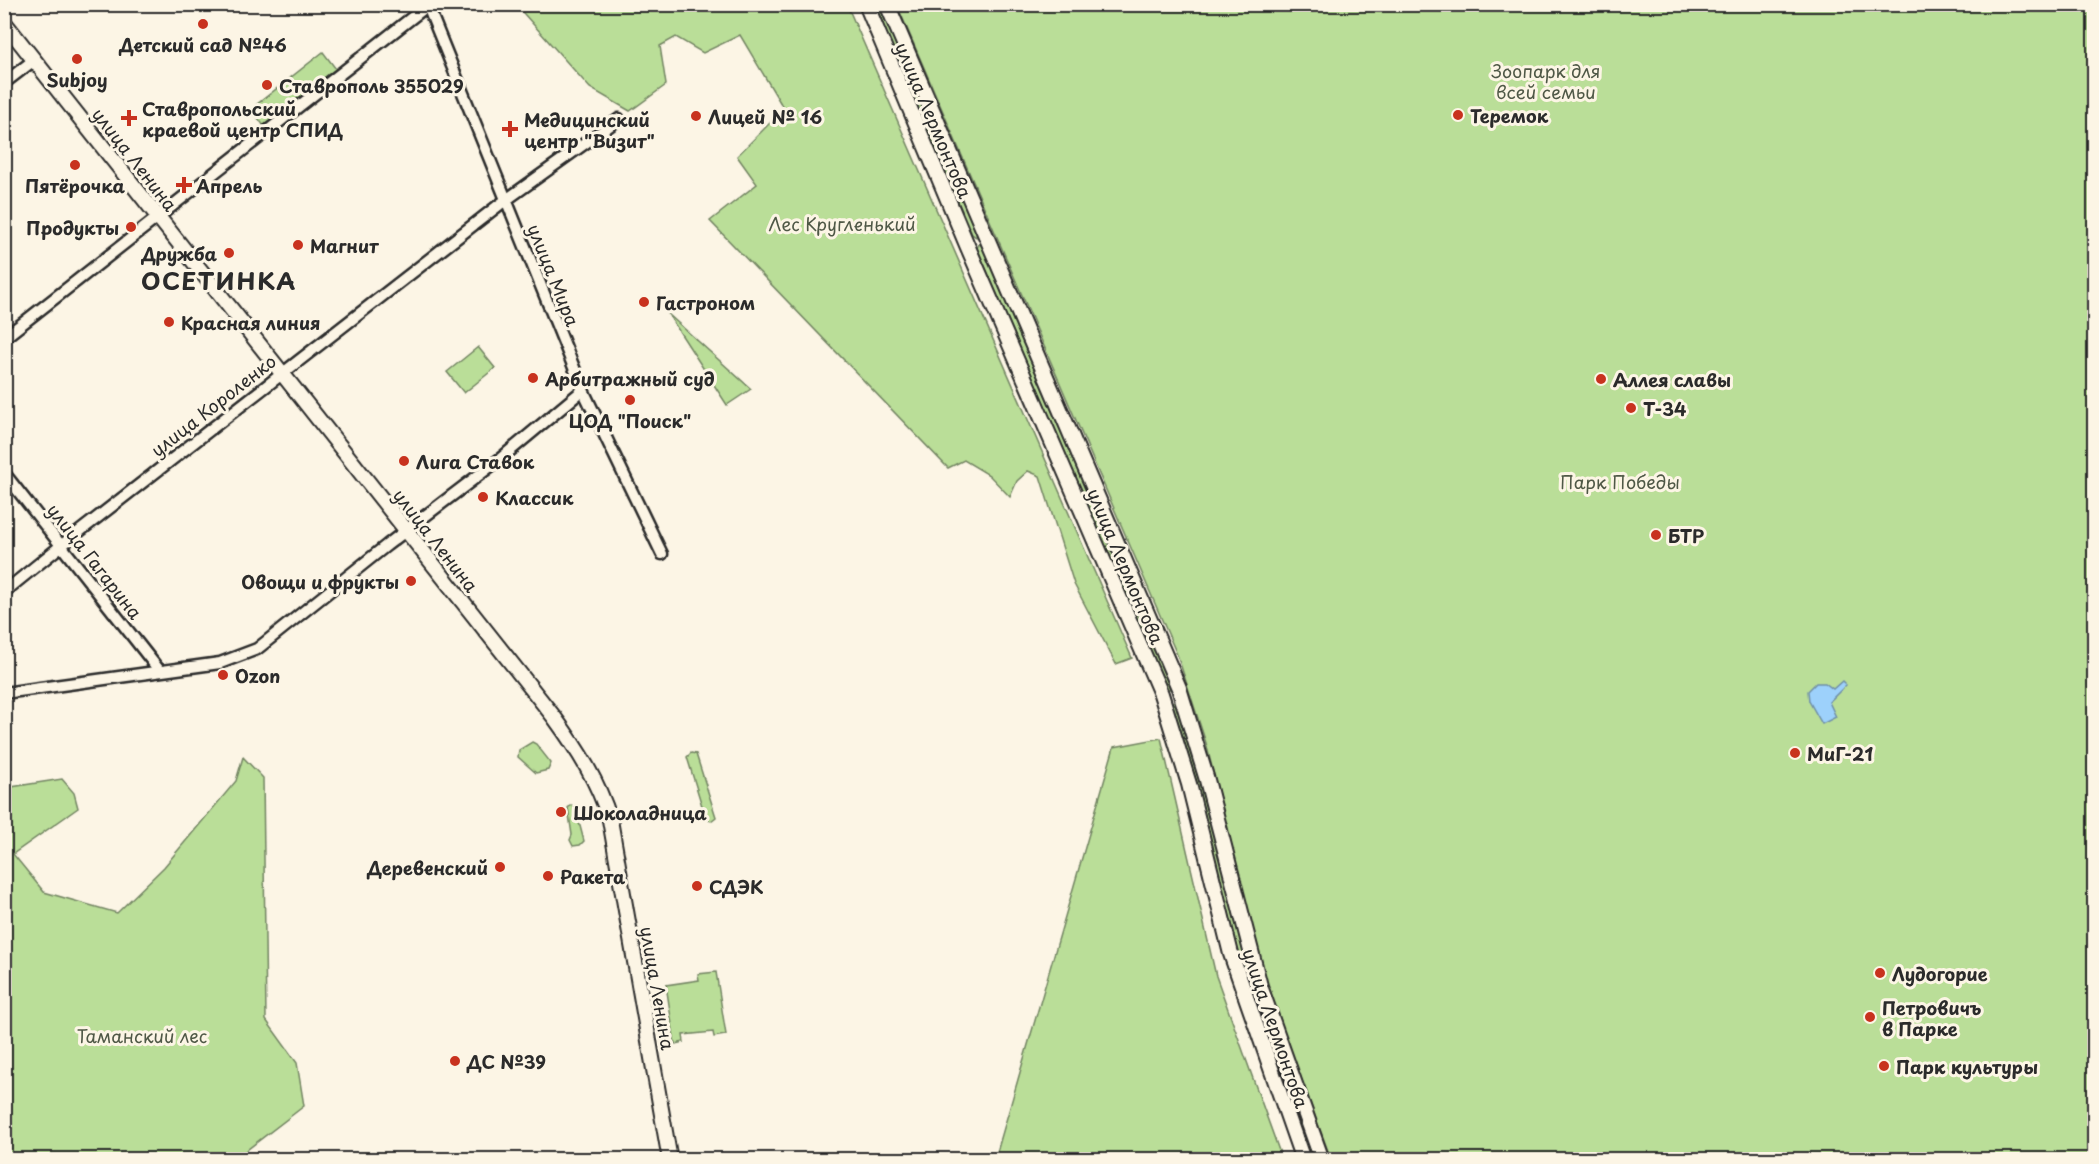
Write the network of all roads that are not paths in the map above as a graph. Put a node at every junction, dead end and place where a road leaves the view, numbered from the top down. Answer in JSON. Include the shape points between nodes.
{"nodes":[{"id":1,"x":866,"y":4,"type":"edge"},
{"id":2,"x":887,"y":4,"type":"edge"},
{"id":3,"x":428,"y":5,"type":"edge"},
{"id":4,"x":4,"y":22,"type":"edge"},
{"id":5,"x":34,"y":60,"type":"junction"},
{"id":6,"x":4,"y":83,"type":"edge"},
{"id":7,"x":619,"y":119,"type":"dead end"},
{"id":8,"x":506,"y":201,"type":"junction"},
{"id":9,"x":158,"y":218,"type":"junction"},
{"id":10,"x":985,"y":236,"type":"junction"},
{"id":11,"x":967,"y":245,"type":"junction"},
{"id":12,"x":4,"y":338,"type":"edge"},
{"id":13,"x":281,"y":373,"type":"junction"},
{"id":14,"x":583,"y":390,"type":"junction"},
{"id":15,"x":4,"y":473,"type":"edge"},
{"id":16,"x":405,"y":531,"type":"junction"},
{"id":17,"x":62,"y":544,"type":"junction"},
{"id":18,"x":662,"y":554,"type":"dead end"},
{"id":19,"x":4,"y":592,"type":"edge"},
{"id":20,"x":159,"y":670,"type":"junction"},
{"id":21,"x":4,"y":693,"type":"edge"},
{"id":22,"x":1260,"y":986,"type":"junction"},
{"id":23,"x":1243,"y":991,"type":"junction"},
{"id":24,"x":670,"y":1160,"type":"edge"},
{"id":25,"x":1303,"y":1160,"type":"edge"},
{"id":26,"x":1322,"y":1160,"type":"edge"}],
"edges":[{"from":1,"to":11,"type":"main road","name":"улица Лермонтова"},
{"from":2,"to":10,"type":"main road","name":"улица Лермонтова"},
{"from":3,"to":8,"type":"street","name":"улица Мира"},
{"from":3,"to":9,"type":"street"},
{"from":4,"to":5,"type":"main road","name":"улица Ленина"},
{"from":5,"to":6,"type":"street"},
{"from":5,"to":9,"type":"main road","name":"улица Ленина"},
{"from":7,"to":8,"type":"street","name":"улица Короленко"},
{"from":8,"to":13,"type":"street","name":"улица Короленко"},
{"from":8,"to":14,"type":"street","name":"улица Мира"},
{"from":9,"to":12,"type":"street"},
{"from":9,"to":13,"type":"main road","name":"улица Ленина"},
{"from":10,"to":11,"type":"main road"},
{"from":10,"to":22,"type":"main road","name":"улица Лермонтова","via":[[1179,688]]},
{"from":11,"to":23,"type":"main road","name":"улица Лермонтова","via":[[1161,694],[1189,784]]},
{"from":13,"to":16,"type":"main road","name":"улица Ленина"},
{"from":13,"to":17,"type":"street","name":"улица Короленко"},
{"from":14,"to":16,"type":"street"},
{"from":14,"to":18,"type":"street","name":"улица Мира"},
{"from":15,"to":17,"type":"street","name":"улица Гагарина"},
{"from":16,"to":20,"type":"street","via":[[257,649],[220,663]]},
{"from":16,"to":24,"type":"main road","name":"улица Ленина","via":[[570,739],[603,797],[617,852]]},
{"from":17,"to":19,"type":"street","name":"улица Короленко"},
{"from":17,"to":20,"type":"street","name":"улица Гагарина"},
{"from":20,"to":21,"type":"street"},
{"from":22,"to":23,"type":"main road"},
{"from":22,"to":26,"type":"main road","name":"улица Лермонтова"},
{"from":23,"to":25,"type":"main road","name":"улица Лермонтова"}]}
